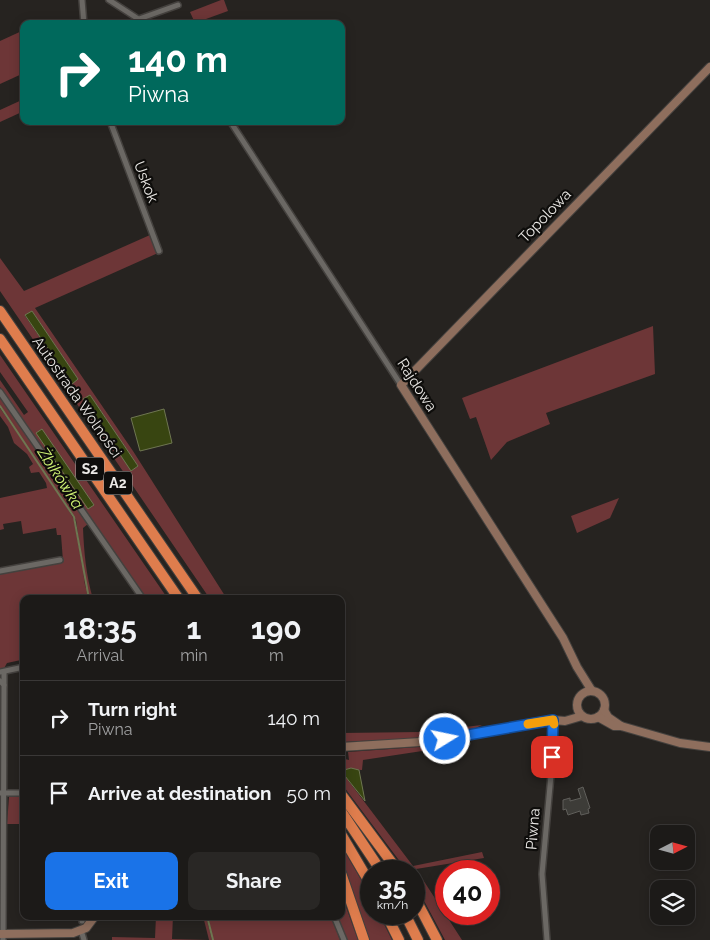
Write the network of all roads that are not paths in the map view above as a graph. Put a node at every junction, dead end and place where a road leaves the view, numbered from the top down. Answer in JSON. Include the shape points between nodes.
{"nodes":[{"id":1,"x":82,"y":0,"type":"edge"},
{"id":2,"x":109,"y":0,"type":"edge"},
{"id":3,"x":178,"y":4,"type":"dead end"},
{"id":4,"x":139,"y":19,"type":"joint"},
{"id":5,"x":84,"y":20,"type":"edge"},
{"id":6,"x":710,"y":67,"type":"edge"},
{"id":7,"x":112,"y":125,"type":"edge"},
{"id":8,"x":233,"y":125,"type":"edge"},
{"id":9,"x":159,"y":251,"type":"dead end"},
{"id":10,"x":0,"y":311,"type":"edge"},
{"id":11,"x":0,"y":339,"type":"edge"},
{"id":12,"x":401,"y":385,"type":"junction"},
{"id":13,"x":0,"y":392,"type":"edge"},
{"id":14,"x":60,"y":560,"type":"dead end"},
{"id":15,"x":0,"y":571,"type":"edge"},
{"id":16,"x":140,"y":595,"type":"edge"},
{"id":17,"x":176,"y":595,"type":"edge"},
{"id":18,"x":195,"y":595,"type":"edge"},
{"id":19,"x":577,"y":666,"type":"junction"},
{"id":20,"x":20,"y":668,"type":"edge"},
{"id":21,"x":2,"y":672,"type":"edge"},
{"id":22,"x":2,"y":683,"type":"edge"},
{"id":23,"x":592,"y":691,"type":"junction"},
{"id":24,"x":582,"y":694,"type":"junction"},
{"id":25,"x":577,"y":707,"type":"junction"},
{"id":26,"x":604,"y":710,"type":"junction"},
{"id":27,"x":582,"y":716,"type":"junction"},
{"id":28,"x":598,"y":717,"type":"junction"},
{"id":29,"x":557,"y":720,"type":"junction"},
{"id":30,"x":621,"y":726,"type":"junction"},
{"id":31,"x":345,"y":747,"type":"edge"},
{"id":32,"x":710,"y":747,"type":"edge"},
{"id":33,"x":2,"y":793,"type":"edge"},
{"id":34,"x":20,"y":793,"type":"edge"},
{"id":35,"x":345,"y":799,"type":"edge"},
{"id":36,"x":345,"y":817,"type":"edge"},
{"id":37,"x":345,"y":841,"type":"edge"},
{"id":38,"x":374,"y":860,"type":"edge"},
{"id":39,"x":390,"y":860,"type":"edge"},
{"id":40,"x":360,"y":866,"type":"edge"},
{"id":41,"x":345,"y":885,"type":"edge"},
{"id":42,"x":425,"y":917,"type":"edge"},
{"id":43,"x":93,"y":920,"type":"edge"},
{"id":44,"x":336,"y":920,"type":"edge"},
{"id":45,"x":392,"y":925,"type":"edge"},
{"id":46,"x":410,"y":925,"type":"edge"},
{"id":47,"x":81,"y":930,"type":"junction"},
{"id":48,"x":2,"y":936,"type":"edge"},
{"id":49,"x":30,"y":937,"type":"edge"},
{"id":50,"x":84,"y":940,"type":"edge"},
{"id":51,"x":344,"y":940,"type":"edge"},
{"id":52,"x":364,"y":940,"type":"edge"},
{"id":53,"x":399,"y":940,"type":"edge"},
{"id":54,"x":418,"y":940,"type":"edge"},
{"id":55,"x":437,"y":940,"type":"edge"},
{"id":56,"x":547,"y":940,"type":"edge"}],
"edges":[{"from":1,"to":5,"type":"street"},
{"from":2,"to":4,"type":"street"},
{"from":3,"to":4,"type":"street"},
{"from":6,"to":12,"type":"street","name":"Topolowa"},
{"from":7,"to":9,"type":"street","name":"Uskok"},
{"from":8,"to":12,"type":"street","name":"Rajdowa"},
{"from":10,"to":18,"type":"highway","name":"Autostrada Wolności","number":"A2"},
{"from":11,"to":17,"type":"highway","number":"S2"},
{"from":12,"to":19,"type":"street","name":"Rajdowa","via":[[563,638]]},
{"from":13,"to":16,"type":"street"},
{"from":14,"to":15,"type":"street"},
{"from":19,"to":23,"type":"street","name":"Rajdowa"},
{"from":19,"to":24,"type":"street","name":"Rajdowa"},
{"from":20,"to":21,"type":"street"},
{"from":21,"to":22,"type":"street"},
{"from":22,"to":33,"type":"street"},
{"from":23,"to":24,"type":"street"},
{"from":23,"to":26,"type":"street","via":[[602,697]]},
{"from":24,"to":25,"type":"street"},
{"from":25,"to":27,"type":"street"},
{"from":25,"to":29,"type":"street"},
{"from":26,"to":28,"type":"street"},
{"from":26,"to":30,"type":"street"},
{"from":27,"to":28,"type":"street"},
{"from":27,"to":29,"type":"street"},
{"from":28,"to":30,"type":"street","via":[[614,726]]},
{"from":29,"to":31,"type":"street","via":[[440,740]]},
{"from":29,"to":56,"type":"street","name":"Piwna","via":[[542,874]]},
{"from":30,"to":32,"type":"street"},
{"from":33,"to":34,"type":"street"},
{"from":33,"to":48,"type":"street"},
{"from":35,"to":39,"type":"highway"},
{"from":36,"to":38,"type":"highway"},
{"from":37,"to":40,"type":"highway"},
{"from":41,"to":52,"type":"highway"},
{"from":42,"to":55,"type":"highway"},
{"from":43,"to":47,"type":"street"},
{"from":44,"to":51,"type":"street"},
{"from":45,"to":53,"type":"highway"},
{"from":46,"to":54,"type":"highway"},
{"from":47,"to":49,"type":"street"},
{"from":47,"to":50,"type":"street"},
{"from":48,"to":49,"type":"street"}]}
